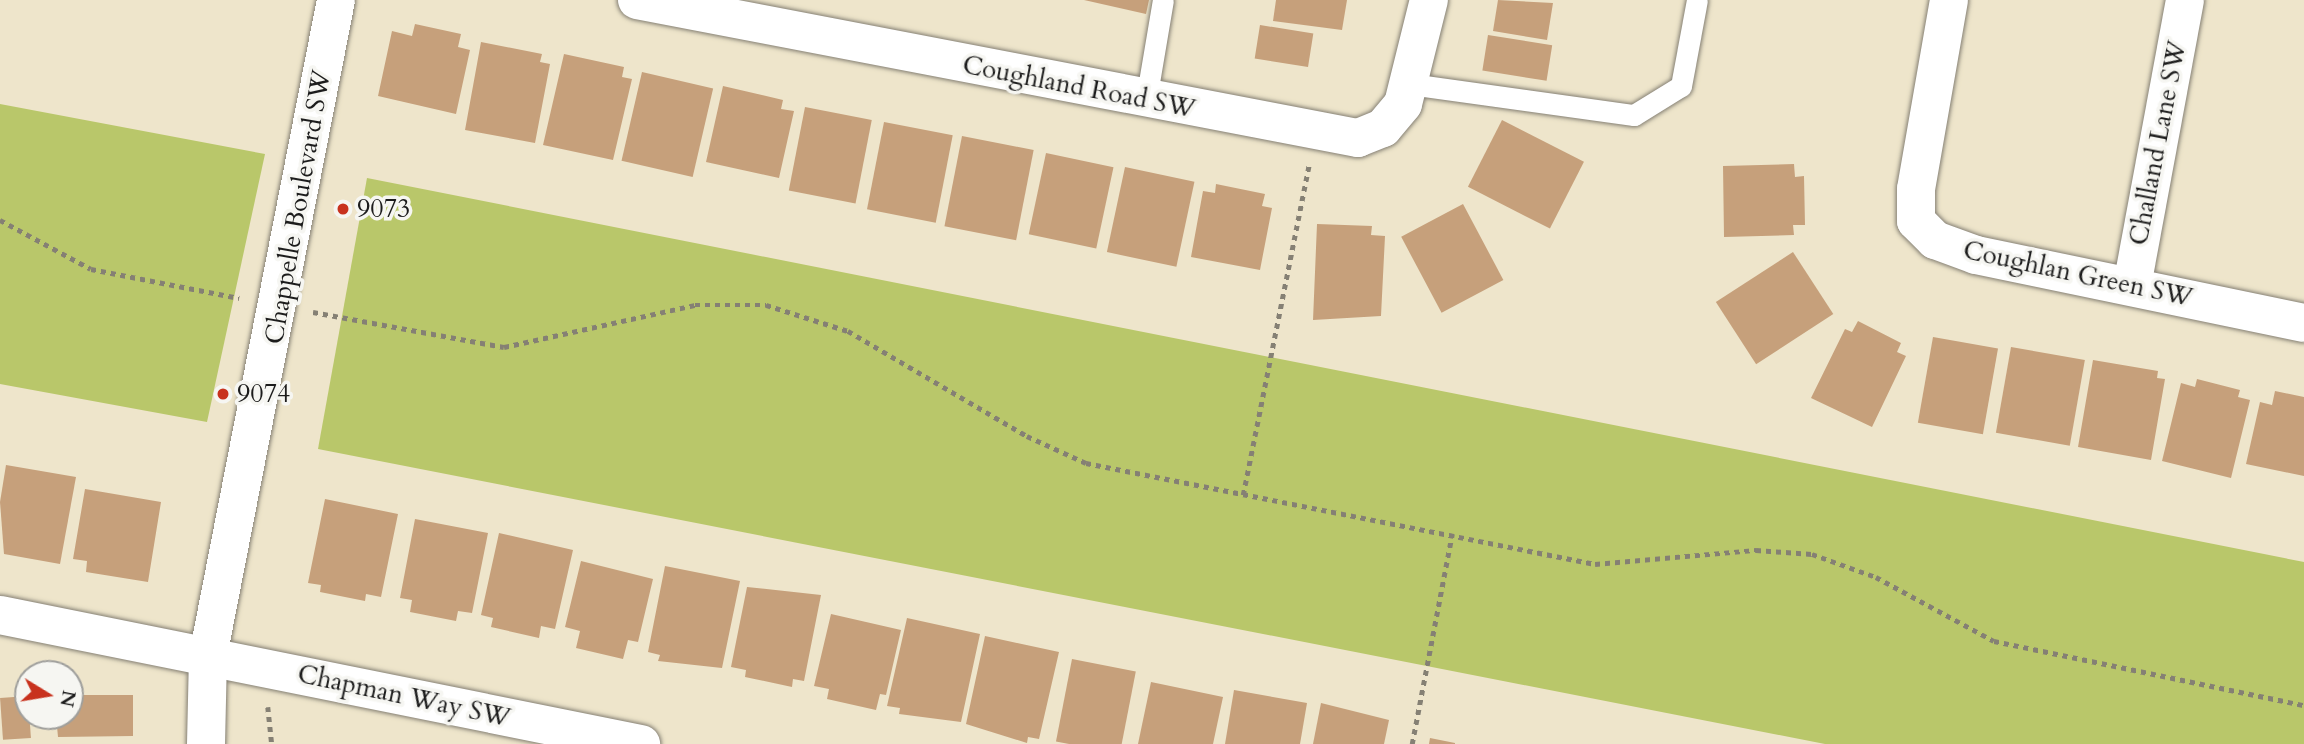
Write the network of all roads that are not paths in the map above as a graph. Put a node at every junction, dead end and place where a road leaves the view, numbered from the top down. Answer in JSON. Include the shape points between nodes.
{"nodes":[{"id":1,"x":336,"y":0,"type":"edge"},
{"id":2,"x":637,"y":0,"type":"edge"},
{"id":3,"x":1163,"y":0,"type":"edge"},
{"id":4,"x":1429,"y":0,"type":"edge"},
{"id":5,"x":1697,"y":0,"type":"edge"},
{"id":6,"x":1949,"y":0,"type":"edge"},
{"id":7,"x":2185,"y":0,"type":"edge"},
{"id":8,"x":1410,"y":84,"type":"junction"},
{"id":9,"x":1146,"y":100,"type":"junction"},
{"id":10,"x":2132,"y":286,"type":"junction"},
{"id":11,"x":2304,"y":324,"type":"edge"},
{"id":12,"x":0,"y":615,"type":"edge"},
{"id":13,"x":208,"y":656,"type":"junction"},
{"id":14,"x":206,"y":744,"type":"edge"},
{"id":15,"x":641,"y":744,"type":"edge"}],
"edges":[{"from":1,"to":13,"type":"street","name":"Chappelle Boulevard SW","via":[[280,306]]},
{"from":2,"to":9,"type":"street","name":"Coughland Road SW"},
{"from":3,"to":9,"type":"lane"},
{"from":4,"to":8,"type":"street","name":"Coughland Road SW"},
{"from":5,"to":8,"type":"lane","via":[[1681,86],[1634,115]]},
{"from":6,"to":10,"type":"street","name":"Coughlan Green SW","via":[[1916,221],[1935,240],[1976,255]]},
{"from":7,"to":10,"type":"street","name":"Challand Lane SW"},
{"from":8,"to":9,"type":"street","name":"Coughland Road SW","via":[[1383,128],[1359,138]]},
{"from":10,"to":11,"type":"street","name":"Coughlan Green SW"},
{"from":12,"to":13,"type":"street","name":"Chapman Way SW"},
{"from":13,"to":14,"type":"street","name":"Chappelle Boulevard SW"},
{"from":13,"to":15,"type":"street","name":"Chapman Way SW"}]}
